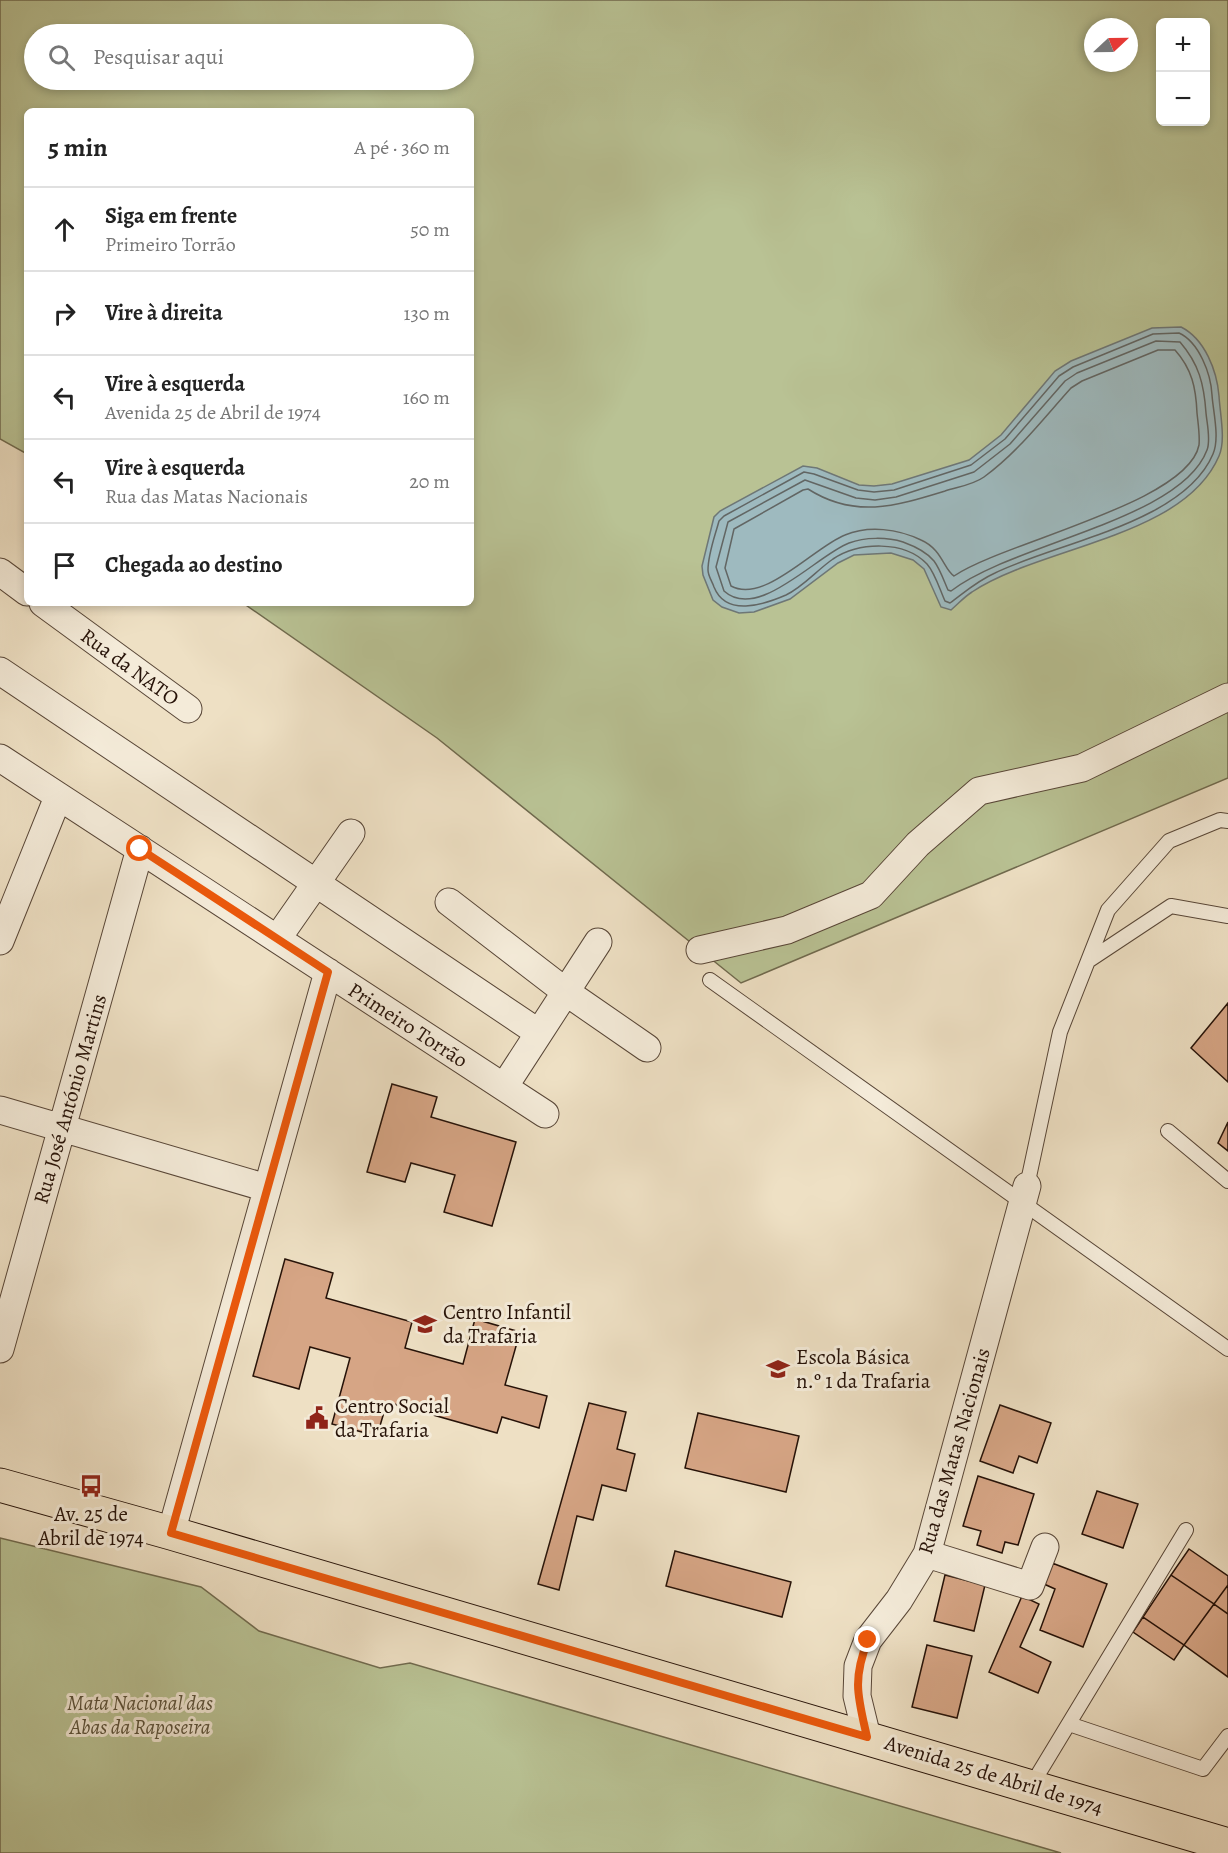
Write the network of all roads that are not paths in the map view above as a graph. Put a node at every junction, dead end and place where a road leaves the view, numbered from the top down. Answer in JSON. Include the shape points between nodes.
{"nodes":[{"id":1,"x":0,"y":572,"type":"edge"},
{"id":2,"x":24,"y":590,"type":"edge"},
{"id":3,"x":47,"y":606,"type":"edge"},
{"id":4,"x":0,"y":671,"type":"edge"},
{"id":5,"x":1228,"y":697,"type":"edge"},
{"id":6,"x":188,"y":709,"type":"dead end"},
{"id":7,"x":0,"y":758,"type":"edge"},
{"id":8,"x":58,"y":796,"type":"junction"},
{"id":9,"x":1228,"y":821,"type":"edge"},
{"id":10,"x":351,"y":833,"type":"dead end"},
{"id":11,"x":140,"y":849,"type":"junction"},
{"id":12,"x":316,"y":883,"type":"junction"},
{"id":13,"x":449,"y":902,"type":"dead end"},
{"id":14,"x":1228,"y":916,"type":"edge"},
{"id":15,"x":277,"y":939,"type":"junction"},
{"id":16,"x":0,"y":940,"type":"edge"},
{"id":17,"x":598,"y":942,"type":"dead end"},
{"id":18,"x":700,"y":950,"type":"dead end"},
{"id":19,"x":1088,"y":961,"type":"junction"},
{"id":20,"x":328,"y":972,"type":"junction"},
{"id":21,"x":710,"y":980,"type":"dead end"},
{"id":22,"x":566,"y":992,"type":"junction"},
{"id":23,"x":540,"y":1033,"type":"junction"},
{"id":24,"x":647,"y":1048,"type":"dead end"},
{"id":25,"x":504,"y":1087,"type":"junction"},
{"id":26,"x":0,"y":1110,"type":"edge"},
{"id":27,"x":544,"y":1114,"type":"dead end"},
{"id":28,"x":62,"y":1129,"type":"junction"},
{"id":29,"x":1168,"y":1131,"type":"dead end"},
{"id":30,"x":1228,"y":1181,"type":"edge"},
{"id":31,"x":267,"y":1188,"type":"junction"},
{"id":32,"x":1025,"y":1194,"type":"junction"},
{"id":33,"x":0,"y":1349,"type":"edge"},
{"id":34,"x":1228,"y":1349,"type":"edge"},
{"id":35,"x":0,"y":1485,"type":"edge"},
{"id":36,"x":1186,"y":1530,"type":"dead end"},
{"id":37,"x":171,"y":1533,"type":"junction"},
{"id":38,"x":1045,"y":1547,"type":"dead end"},
{"id":39,"x":927,"y":1554,"type":"junction"},
{"id":40,"x":1069,"y":1724,"type":"junction"},
{"id":41,"x":1228,"y":1736,"type":"edge"},
{"id":42,"x":867,"y":1737,"type":"junction"},
{"id":43,"x":1031,"y":1786,"type":"junction"},
{"id":44,"x":1228,"y":1845,"type":"edge"}],
"edges":[{"from":1,"to":2,"type":"street"},
{"from":3,"to":6,"type":"street","name":"Rua da NATO"},
{"from":4,"to":12,"type":"street"},
{"from":5,"to":18,"type":"street","via":[[1082,768],[979,791],[918,844],[871,894],[787,930]]},
{"from":7,"to":8,"type":"street","name":"Primeiro Torrão"},
{"from":8,"to":11,"type":"street","name":"Primeiro Torrão"},
{"from":8,"to":16,"type":"street"},
{"from":9,"to":19,"type":"lane","via":[[1220,820],[1169,841],[1108,910]]},
{"from":10,"to":12,"type":"street"},
{"from":11,"to":15,"type":"street","name":"Primeiro Torrão"},
{"from":11,"to":28,"type":"street","name":"Rua José António Martins"},
{"from":12,"to":15,"type":"street"},
{"from":12,"to":23,"type":"street"},
{"from":13,"to":22,"type":"street"},
{"from":14,"to":19,"type":"lane","via":[[1171,906]]},
{"from":15,"to":20,"type":"street","name":"Primeiro Torrão"},
{"from":17,"to":22,"type":"street"},
{"from":19,"to":32,"type":"lane","via":[[1060,1032]]},
{"from":20,"to":25,"type":"street","name":"Primeiro Torrão"},
{"from":20,"to":31,"type":"street"},
{"from":21,"to":32,"type":"lane"},
{"from":22,"to":23,"type":"street"},
{"from":22,"to":24,"type":"street"},
{"from":23,"to":25,"type":"street"},
{"from":25,"to":27,"type":"street","name":"Primeiro Torrão"},
{"from":26,"to":28,"type":"street"},
{"from":28,"to":31,"type":"street"},
{"from":28,"to":33,"type":"street","name":"Rua José António Martins"},
{"from":29,"to":30,"type":"lane"},
{"from":31,"to":37,"type":"street"},
{"from":32,"to":34,"type":"lane"},
{"from":32,"to":39,"type":"street","name":"Rua das Matas Nacionais"},
{"from":35,"to":37,"type":"main road","name":"Avenida 25 de Abril de 1974"},
{"from":36,"to":40,"type":"lane"},
{"from":37,"to":42,"type":"main road","name":"Avenida 25 de Abril de 1974"},
{"from":38,"to":39,"type":"street","via":[[1030,1586]]},
{"from":39,"to":42,"type":"street","name":"Rua das Matas Nacionais","via":[[868,1640],[858,1666],[858,1696]]},
{"from":40,"to":41,"type":"lane","via":[[1203,1769]]},
{"from":40,"to":43,"type":"lane"},
{"from":42,"to":43,"type":"main road","name":"Avenida 25 de Abril de 1974"},
{"from":43,"to":44,"type":"main road","name":"Avenida 25 de Abril de 1974"}]}
